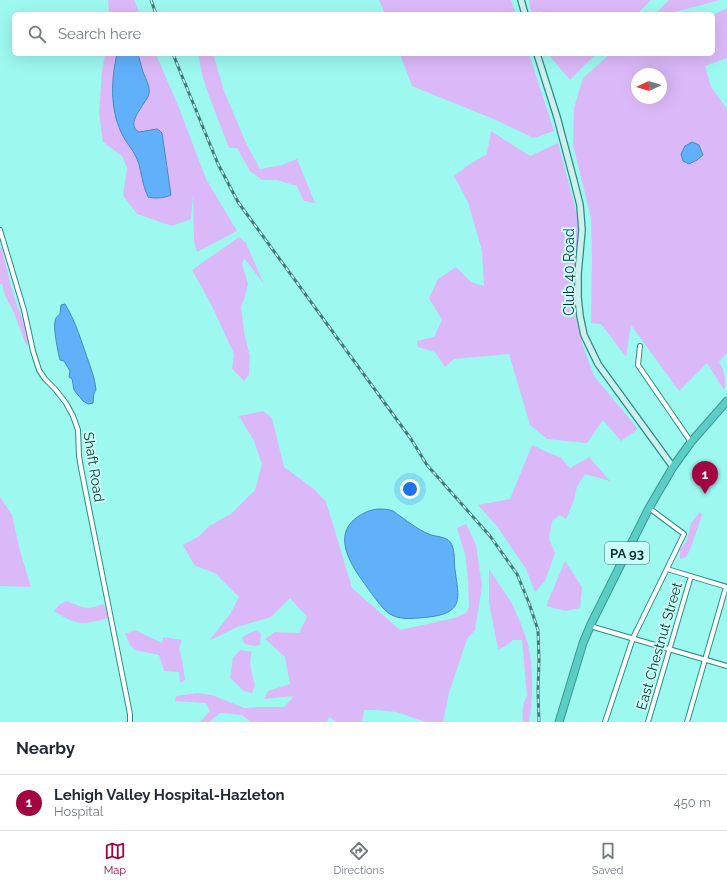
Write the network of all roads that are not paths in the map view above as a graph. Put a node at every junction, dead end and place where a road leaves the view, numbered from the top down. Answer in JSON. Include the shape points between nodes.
{"nodes":[{"id":1,"x":521,"y":0,"type":"edge"},
{"id":2,"x":524,"y":12,"type":"edge"},
{"id":3,"x":538,"y":56,"type":"edge"},
{"id":4,"x":0,"y":230,"type":"edge"},
{"id":5,"x":640,"y":346,"type":"dead end"},
{"id":6,"x":727,"y":401,"type":"edge"},
{"id":7,"x":691,"y":442,"type":"junction"},
{"id":8,"x":673,"y":468,"type":"junction"},
{"id":9,"x":649,"y":508,"type":"junction"},
{"id":10,"x":667,"y":569,"type":"junction"},
{"id":11,"x":691,"y":576,"type":"junction"},
{"id":12,"x":727,"y":587,"type":"edge"},
{"id":13,"x":590,"y":626,"type":"junction"},
{"id":14,"x":633,"y":638,"type":"junction"},
{"id":15,"x":670,"y":649,"type":"junction"},
{"id":16,"x":705,"y":659,"type":"junction"},
{"id":17,"x":727,"y":666,"type":"edge"},
{"id":18,"x":130,"y":722,"type":"edge"},
{"id":19,"x":559,"y":722,"type":"edge"},
{"id":20,"x":605,"y":722,"type":"edge"},
{"id":21,"x":648,"y":722,"type":"edge"},
{"id":22,"x":687,"y":722,"type":"edge"}],
"edges":[{"from":1,"to":2,"type":"street"},
{"from":3,"to":8,"type":"street","name":"Club 40 Road","via":[[580,205],[582,230],[578,297],[584,335],[598,364]]},
{"from":4,"to":18,"type":"street","name":"Shaft Road","via":[[39,370],[66,404],[78,430],[81,468]]},
{"from":5,"to":7,"type":"street","via":[[638,365]]},
{"from":6,"to":7,"type":"highway","number":"PA 93"},
{"from":7,"to":8,"type":"highway","number":"PA 93"},
{"from":8,"to":9,"type":"highway","number":"PA 93"},
{"from":9,"to":10,"type":"street","via":[[684,534]]},
{"from":9,"to":13,"type":"highway","number":"PA 93"},
{"from":10,"to":11,"type":"street"},
{"from":10,"to":14,"type":"street"},
{"from":11,"to":12,"type":"street"},
{"from":11,"to":15,"type":"street","name":"East Chestnut Street"},
{"from":12,"to":16,"type":"street"},
{"from":13,"to":14,"type":"street"},
{"from":13,"to":19,"type":"highway","number":"PA 93"},
{"from":14,"to":15,"type":"street"},
{"from":14,"to":20,"type":"street"},
{"from":15,"to":16,"type":"street"},
{"from":15,"to":21,"type":"street","name":"East Chestnut Street"},
{"from":16,"to":17,"type":"street"},
{"from":16,"to":22,"type":"street"}]}
